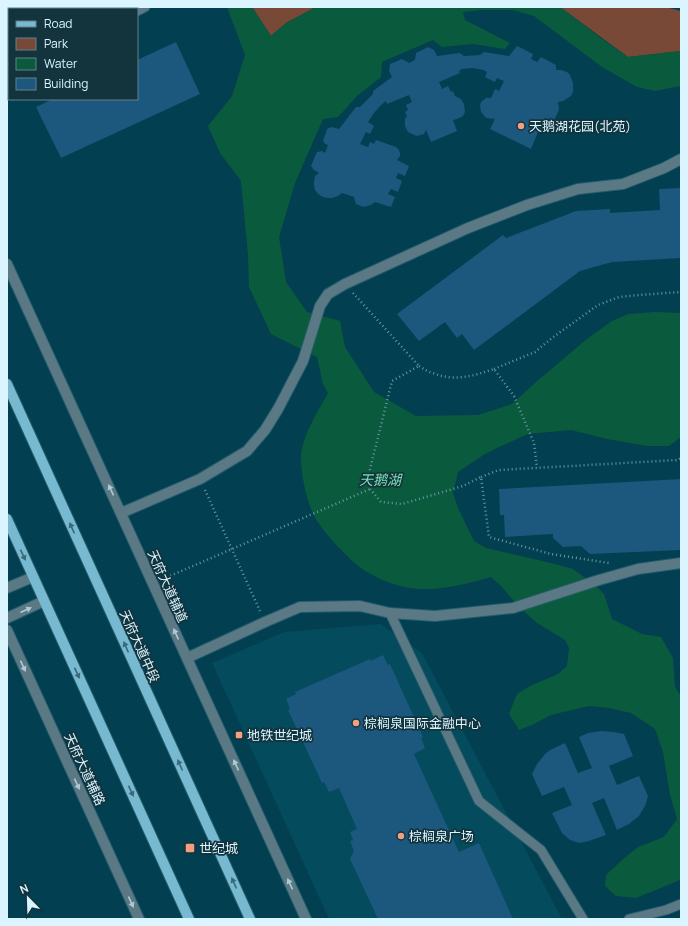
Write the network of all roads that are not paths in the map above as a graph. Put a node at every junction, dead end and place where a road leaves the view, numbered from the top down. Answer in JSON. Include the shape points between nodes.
{"nodes":[{"id":1,"x":681,"y":159,"type":"edge"},
{"id":2,"x":7,"y":264,"type":"edge"},
{"id":3,"x":7,"y":384,"type":"edge"},
{"id":4,"x":121,"y":513,"type":"junction"},
{"id":5,"x":7,"y":519,"type":"edge"},
{"id":6,"x":681,"y":563,"type":"edge"},
{"id":7,"x":33,"y":577,"type":"junction"},
{"id":8,"x":7,"y":588,"type":"edge"},
{"id":9,"x":44,"y":601,"type":"junction"},
{"id":10,"x":390,"y":613,"type":"junction"},
{"id":11,"x":7,"y":618,"type":"edge"},
{"id":12,"x":7,"y":630,"type":"edge"},
{"id":13,"x":187,"y":658,"type":"junction"},
{"id":14,"x":681,"y":904,"type":"edge"},
{"id":15,"x":139,"y":919,"type":"edge"},
{"id":16,"x":189,"y":919,"type":"edge"},
{"id":17,"x":250,"y":919,"type":"edge"},
{"id":18,"x":306,"y":919,"type":"edge"},
{"id":19,"x":583,"y":919,"type":"edge"},
{"id":20,"x":629,"y":919,"type":"edge"}],
"edges":[{"from":1,"to":4,"type":"street","via":[[623,184],[578,189],[527,205],[468,228],[328,294],[320,306],[302,361],[278,409],[265,430],[247,451],[200,479]]},
{"from":4,"to":2,"type":"street","name":"天府大道辅道","one_way":true},
{"from":17,"to":3,"type":"main road","name":"天府大道中段","one_way":true},
{"from":13,"to":4,"type":"street","name":"天府大道辅道","one_way":true},
{"from":5,"to":7,"type":"main road","one_way":true},
{"from":6,"to":10,"type":"street","via":[[599,580],[513,608],[435,616]]},
{"from":7,"to":8,"type":"street"},
{"from":7,"to":9,"type":"main road"},
{"from":11,"to":9,"type":"street","one_way":true},
{"from":9,"to":16,"type":"main road","one_way":true},
{"from":10,"to":13,"type":"street","via":[[360,606],[300,607]]},
{"from":10,"to":19,"type":"lane","via":[[479,801],[541,850]]},
{"from":12,"to":15,"type":"street","name":"天府大道辅路","one_way":true},
{"from":18,"to":13,"type":"street","name":"天府大道辅道","one_way":true},
{"from":14,"to":20,"type":"lane"}]}
